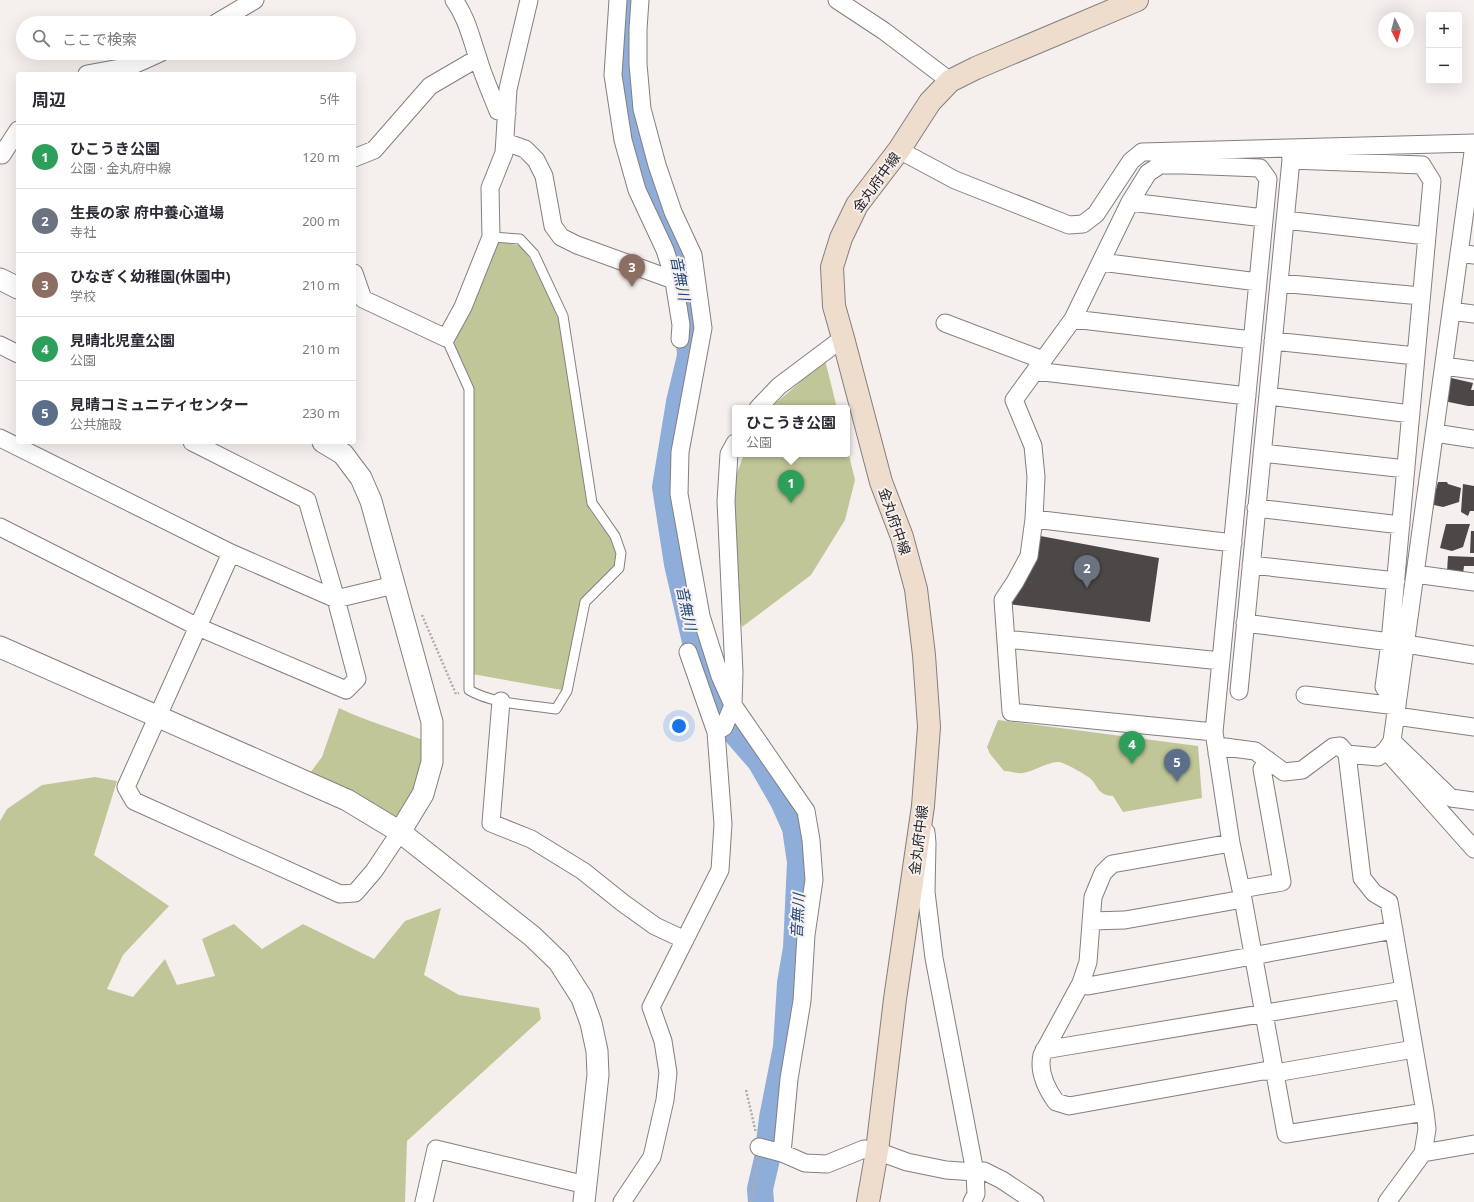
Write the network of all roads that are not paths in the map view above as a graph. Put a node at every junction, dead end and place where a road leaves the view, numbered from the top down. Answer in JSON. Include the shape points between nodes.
{"nodes":[{"id":1,"x":255,"y":0,"type":"edge"},
{"id":2,"x":454,"y":0,"type":"edge"},
{"id":3,"x":529,"y":0,"type":"edge"},
{"id":4,"x":618,"y":0,"type":"edge"},
{"id":5,"x":640,"y":0,"type":"edge"},
{"id":6,"x":838,"y":0,"type":"edge"},
{"id":7,"x":1137,"y":0,"type":"edge"},
{"id":8,"x":228,"y":16,"type":"edge"},
{"id":9,"x":478,"y":58,"type":"junction"},
{"id":10,"x":144,"y":60,"type":"edge"},
{"id":11,"x":99,"y":72,"type":"edge"},
{"id":12,"x":950,"y":81,"type":"junction"},
{"id":13,"x":507,"y":113,"type":"junction"},
{"id":14,"x":16,"y":133,"type":"edge"},
{"id":15,"x":505,"y":142,"type":"junction"},
{"id":16,"x":1474,"y":144,"type":"edge"},
{"id":17,"x":899,"y":150,"type":"junction"},
{"id":18,"x":1291,"y":154,"type":"junction"},
{"id":19,"x":2,"y":155,"type":"dead end"},
{"id":20,"x":356,"y":157,"type":"edge"},
{"id":21,"x":1183,"y":157,"type":"junction"},
{"id":22,"x":1470,"y":199,"type":"edge"},
{"id":23,"x":1130,"y":202,"type":"junction"},
{"id":24,"x":1264,"y":218,"type":"junction"},
{"id":25,"x":1285,"y":220,"type":"junction"},
{"id":26,"x":1427,"y":236,"type":"junction"},
{"id":27,"x":491,"y":237,"type":"junction"},
{"id":28,"x":1467,"y":254,"type":"edge"},
{"id":29,"x":1101,"y":262,"type":"junction"},
{"id":30,"x":673,"y":275,"type":"junction"},
{"id":31,"x":356,"y":279,"type":"edge"},
{"id":32,"x":0,"y":280,"type":"edge"},
{"id":33,"x":1258,"y":282,"type":"junction"},
{"id":34,"x":1279,"y":283,"type":"junction"},
{"id":35,"x":16,"y":287,"type":"edge"},
{"id":36,"x":1421,"y":296,"type":"junction"},
{"id":37,"x":1451,"y":311,"type":"junction"},
{"id":38,"x":1474,"y":314,"type":"edge"},
{"id":39,"x":1073,"y":319,"type":"junction"},
{"id":40,"x":945,"y":323,"type":"dead end"},
{"id":41,"x":446,"y":338,"type":"junction"},
{"id":42,"x":843,"y":338,"type":"junction"},
{"id":43,"x":680,"y":339,"type":"dead end"},
{"id":44,"x":1252,"y":340,"type":"junction"},
{"id":45,"x":1273,"y":341,"type":"junction"},
{"id":46,"x":0,"y":345,"type":"edge"},
{"id":47,"x":16,"y":353,"type":"edge"},
{"id":48,"x":1416,"y":356,"type":"junction"},
{"id":49,"x":1039,"y":366,"type":"junction"},
{"id":50,"x":1444,"y":366,"type":"junction"},
{"id":51,"x":1474,"y":370,"type":"edge"},
{"id":52,"x":1247,"y":396,"type":"junction"},
{"id":53,"x":1268,"y":396,"type":"junction"},
{"id":54,"x":761,"y":405,"type":"edge"},
{"id":55,"x":1411,"y":414,"type":"junction"},
{"id":56,"x":1435,"y":432,"type":"junction"},
{"id":57,"x":0,"y":438,"type":"edge"},
{"id":58,"x":1474,"y":439,"type":"edge"},
{"id":59,"x":196,"y":444,"type":"edge"},
{"id":60,"x":326,"y":444,"type":"edge"},
{"id":61,"x":732,"y":448,"type":"edge"},
{"id":62,"x":1262,"y":453,"type":"junction"},
{"id":63,"x":1406,"y":469,"type":"junction"},
{"id":64,"x":1256,"y":508,"type":"junction"},
{"id":65,"x":1034,"y":519,"type":"junction"},
{"id":66,"x":1401,"y":525,"type":"junction"},
{"id":67,"x":0,"y":527,"type":"edge"},
{"id":68,"x":1233,"y":543,"type":"junction"},
{"id":69,"x":231,"y":553,"type":"junction"},
{"id":70,"x":1250,"y":565,"type":"junction"},
{"id":71,"x":1415,"y":574,"type":"junction"},
{"id":72,"x":1396,"y":581,"type":"junction"},
{"id":73,"x":1474,"y":582,"type":"edge"},
{"id":74,"x":394,"y":585,"type":"junction"},
{"id":75,"x":336,"y":599,"type":"junction"},
{"id":76,"x":1245,"y":623,"type":"junction"},
{"id":77,"x":198,"y":626,"type":"junction"},
{"id":78,"x":1006,"y":639,"type":"junction"},
{"id":79,"x":1398,"y":643,"type":"junction"},
{"id":80,"x":0,"y":647,"type":"edge"},
{"id":81,"x":688,"y":652,"type":"dead end"},
{"id":82,"x":1474,"y":655,"type":"edge"},
{"id":83,"x":1221,"y":661,"type":"junction"},
{"id":84,"x":1239,"y":691,"type":"dead end"},
{"id":85,"x":1305,"y":695,"type":"dead end"},
{"id":86,"x":501,"y":700,"type":"junction"},
{"id":87,"x":733,"y":705,"type":"junction"},
{"id":88,"x":1397,"y":711,"type":"junction"},
{"id":89,"x":158,"y":716,"type":"junction"},
{"id":90,"x":1474,"y":727,"type":"edge"},
{"id":91,"x":720,"y":730,"type":"junction"},
{"id":92,"x":1214,"y":732,"type":"junction"},
{"id":93,"x":1389,"y":746,"type":"junction"},
{"id":94,"x":1217,"y":754,"type":"junction"},
{"id":95,"x":1347,"y":754,"type":"junction"},
{"id":96,"x":1268,"y":760,"type":"junction"},
{"id":97,"x":1474,"y":801,"type":"edge"},
{"id":98,"x":923,"y":806,"type":"junction"},
{"id":99,"x":400,"y":832,"type":"junction"},
{"id":100,"x":1231,"y":843,"type":"junction"},
{"id":101,"x":1474,"y":849,"type":"edge"},
{"id":102,"x":1242,"y":894,"type":"junction"},
{"id":103,"x":1092,"y":921,"type":"junction"},
{"id":104,"x":1394,"y":930,"type":"junction"},
{"id":105,"x":685,"y":940,"type":"junction"},
{"id":106,"x":1252,"y":955,"type":"junction"},
{"id":107,"x":1081,"y":983,"type":"junction"},
{"id":108,"x":1404,"y":990,"type":"junction"},
{"id":109,"x":1263,"y":1013,"type":"junction"},
{"id":110,"x":1414,"y":1049,"type":"junction"},
{"id":111,"x":1044,"y":1050,"type":"junction"},
{"id":112,"x":1274,"y":1071,"type":"junction"},
{"id":113,"x":1425,"y":1112,"type":"junction"},
{"id":114,"x":1474,"y":1144,"type":"edge"},
{"id":115,"x":759,"y":1147,"type":"dead end"},
{"id":116,"x":877,"y":1150,"type":"junction"},
{"id":117,"x":782,"y":1153,"type":"junction"},
{"id":118,"x":1423,"y":1153,"type":"junction"},
{"id":119,"x":975,"y":1172,"type":"junction"},
{"id":120,"x":585,"y":1193,"type":"edge"},
{"id":121,"x":424,"y":1202,"type":"edge"},
{"id":122,"x":622,"y":1202,"type":"edge"},
{"id":123,"x":868,"y":1202,"type":"edge"},
{"id":124,"x":972,"y":1202,"type":"edge"},
{"id":125,"x":1035,"y":1202,"type":"edge"},
{"id":126,"x":1387,"y":1202,"type":"edge"}],
"edges":[{"from":1,"to":8,"type":"street"},
{"from":2,"to":9,"type":"street","via":[[469,28]]},
{"from":3,"to":13,"type":"street","via":[[508,89]]},
{"from":4,"to":30,"type":"street","via":[[613,75],[623,140],[637,190],[665,250]]},
{"from":5,"to":87,"type":"street","via":[[638,64],[642,109],[673,212],[693,255],[703,328],[680,452],[679,494],[701,616],[720,676]]},
{"from":6,"to":12,"type":"street"},
{"from":7,"to":12,"type":"main road","name":"金丸府中線"},
{"from":9,"to":13,"type":"street","via":[[498,111]]},
{"from":9,"to":20,"type":"street","via":[[430,86],[374,150]]},
{"from":10,"to":11,"type":"street","via":[[131,66]]},
{"from":12,"to":17,"type":"main road","name":"金丸府中線","via":[[930,102]]},
{"from":13,"to":15,"type":"street"},
{"from":14,"to":19,"type":"street"},
{"from":15,"to":27,"type":"street","via":[[504,153],[490,188]]},
{"from":15,"to":30,"type":"street","via":[[525,149],[536,160],[544,176],[553,226],[561,237],[668,278]]},
{"from":16,"to":18,"type":"street"},
{"from":16,"to":22,"type":"street"},
{"from":17,"to":21,"type":"street","via":[[955,180],[1069,225],[1083,224],[1096,214],[1131,161],[1142,152]]},
{"from":17,"to":42,"type":"main road","name":"金丸府中線","via":[[857,204],[841,238],[832,267],[834,306]]},
{"from":18,"to":21,"type":"street"},
{"from":18,"to":25,"type":"street"},
{"from":18,"to":26,"type":"street","via":[[1422,165],[1432,181]]},
{"from":21,"to":23,"type":"street","via":[[1160,165],[1148,173]]},
{"from":21,"to":24,"type":"street","via":[[1260,168],[1268,179]]},
{"from":22,"to":28,"type":"street"},
{"from":23,"to":24,"type":"street"},
{"from":23,"to":29,"type":"street"},
{"from":24,"to":33,"type":"street"},
{"from":25,"to":26,"type":"street"},
{"from":25,"to":34,"type":"street"},
{"from":26,"to":36,"type":"street"},
{"from":27,"to":41,"type":"street","via":[[463,307]]},
{"from":27,"to":86,"type":"lane","via":[[520,239],[534,254],[563,316],[592,503],[615,536],[621,553],[619,568],[585,602],[568,691],[556,709]]},
{"from":28,"to":37,"type":"street"},
{"from":29,"to":33,"type":"street"},
{"from":29,"to":39,"type":"street"},
{"from":30,"to":43,"type":"street","via":[[681,325]]},
{"from":31,"to":41,"type":"street","via":[[363,299]]},
{"from":32,"to":35,"type":"street"},
{"from":33,"to":44,"type":"street"},
{"from":34,"to":36,"type":"street"},
{"from":34,"to":45,"type":"street"},
{"from":36,"to":48,"type":"street"},
{"from":37,"to":38,"type":"street"},
{"from":37,"to":50,"type":"street"},
{"from":39,"to":44,"type":"street"},
{"from":39,"to":49,"type":"street"},
{"from":40,"to":49,"type":"street"},
{"from":41,"to":86,"type":"lane","via":[[469,389],[469,690],[478,695]]},
{"from":42,"to":54,"type":"street","via":[[779,386]]},
{"from":42,"to":98,"type":"main road","name":"金丸府中線","via":[[881,482],[902,537],[916,589],[929,727]]},
{"from":44,"to":52,"type":"street"},
{"from":45,"to":48,"type":"street"},
{"from":45,"to":53,"type":"street"},
{"from":46,"to":47,"type":"street"},
{"from":48,"to":55,"type":"street"},
{"from":49,"to":52,"type":"street"},
{"from":49,"to":65,"type":"street","via":[[1014,400],[1033,446],[1036,477]]},
{"from":50,"to":51,"type":"street"},
{"from":50,"to":56,"type":"street"},
{"from":52,"to":68,"type":"street"},
{"from":53,"to":55,"type":"street"},
{"from":53,"to":62,"type":"street"},
{"from":55,"to":63,"type":"street"},
{"from":56,"to":58,"type":"street"},
{"from":56,"to":71,"type":"street"},
{"from":57,"to":69,"type":"street"},
{"from":59,"to":75,"type":"street","via":[[307,500]]},
{"from":60,"to":74,"type":"street","via":[[343,454],[361,478],[371,501]]},
{"from":61,"to":87,"type":"street","via":[[729,454],[726,501],[734,672]]},
{"from":62,"to":63,"type":"street"},
{"from":62,"to":64,"type":"street"},
{"from":63,"to":66,"type":"street"},
{"from":64,"to":66,"type":"street"},
{"from":64,"to":70,"type":"street"},
{"from":65,"to":68,"type":"street"},
{"from":65,"to":78,"type":"street","via":[[1029,556],[1003,600]]},
{"from":66,"to":72,"type":"street"},
{"from":67,"to":77,"type":"street"},
{"from":68,"to":83,"type":"street"},
{"from":69,"to":75,"type":"street"},
{"from":69,"to":77,"type":"street"},
{"from":70,"to":72,"type":"street"},
{"from":70,"to":76,"type":"street"},
{"from":71,"to":73,"type":"street"},
{"from":71,"to":79,"type":"street"},
{"from":72,"to":79,"type":"street"},
{"from":74,"to":75,"type":"street"},
{"from":74,"to":99,"type":"street","via":[[432,722],[432,762],[423,794]]},
{"from":75,"to":77,"type":"street","via":[[357,679],[346,690]]},
{"from":76,"to":79,"type":"street"},
{"from":76,"to":84,"type":"street"},
{"from":77,"to":89,"type":"street"},
{"from":78,"to":83,"type":"street"},
{"from":78,"to":92,"type":"street","via":[[1011,712]]},
{"from":79,"to":82,"type":"street"},
{"from":79,"to":88,"type":"street","via":[[1384,688]]},
{"from":80,"to":89,"type":"street"},
{"from":81,"to":91,"type":"street"},
{"from":83,"to":92,"type":"street"},
{"from":85,"to":88,"type":"street"},
{"from":86,"to":105,"type":"street","via":[[490,823],[531,839],[583,870],[655,926]]},
{"from":87,"to":91,"type":"street"},
{"from":87,"to":117,"type":"street","via":[[806,811],[812,840],[814,880],[806,935],[802,1001],[789,1079]]},
{"from":88,"to":90,"type":"street"},
{"from":88,"to":93,"type":"street"},
{"from":89,"to":99,"type":"street","via":[[347,800]]},
{"from":89,"to":99,"type":"street","via":[[126,787],[134,801],[340,894],[355,893],[374,871]]},
{"from":91,"to":105,"type":"street","via":[[723,824],[720,870]]},
{"from":92,"to":94,"type":"street"},
{"from":93,"to":95,"type":"street","via":[[1378,757]]},
{"from":93,"to":97,"type":"street","via":[[1451,798]]},
{"from":93,"to":101,"type":"street"},
{"from":94,"to":96,"type":"street","via":[[1224,747],[1255,751]]},
{"from":94,"to":100,"type":"street"},
{"from":95,"to":96,"type":"street","via":[[1340,746],[1332,748],[1302,770],[1284,772]]},
{"from":95,"to":104,"type":"street","via":[[1362,878],[1374,893],[1389,902]]},
{"from":96,"to":102,"type":"street","via":[[1262,769],[1282,882]]},
{"from":98,"to":116,"type":"main road","name":"金丸府中線","via":[[895,999]]},
{"from":98,"to":119,"type":"street","via":[[927,843],[926,892],[934,958]]},
{"from":99,"to":120,"type":"street","via":[[532,936],[559,962],[582,998],[597,1051],[598,1075]]},
{"from":100,"to":102,"type":"street"},
{"from":100,"to":103,"type":"street","via":[[1112,864],[1103,873],[1093,897]]},
{"from":102,"to":103,"type":"street","via":[[1125,920]]},
{"from":102,"to":106,"type":"street"},
{"from":103,"to":107,"type":"street","via":[[1088,962]]},
{"from":104,"to":106,"type":"street"},
{"from":104,"to":108,"type":"street"},
{"from":105,"to":122,"type":"street","via":[[651,1007],[663,1041],[668,1073],[665,1100],[652,1158]]},
{"from":106,"to":107,"type":"street","via":[[1088,986]]},
{"from":106,"to":109,"type":"street"},
{"from":107,"to":111,"type":"street"},
{"from":108,"to":109,"type":"street"},
{"from":108,"to":110,"type":"street"},
{"from":109,"to":111,"type":"street"},
{"from":109,"to":112,"type":"street"},
{"from":110,"to":112,"type":"street","via":[[1281,1072]]},
{"from":110,"to":113,"type":"street"},
{"from":111,"to":112,"type":"street","via":[[1040,1064],[1047,1088],[1056,1102],[1069,1106],[1262,1071]]},
{"from":112,"to":113,"type":"street","via":[[1286,1134]]},
{"from":113,"to":118,"type":"street","via":[[1427,1129]]},
{"from":114,"to":118,"type":"street"},
{"from":115,"to":117,"type":"street"},
{"from":116,"to":117,"type":"street","via":[[864,1149],[827,1164],[805,1163]]},
{"from":116,"to":119,"type":"street","via":[[907,1162],[946,1170]]},
{"from":116,"to":123,"type":"main road","name":"金丸府中線"},
{"from":118,"to":126,"type":"street"},
{"from":119,"to":124,"type":"street","via":[[976,1194]]},
{"from":119,"to":125,"type":"street","via":[[984,1171],[996,1177]]},
{"from":120,"to":121,"type":"street","via":[[436,1149]]}]}
